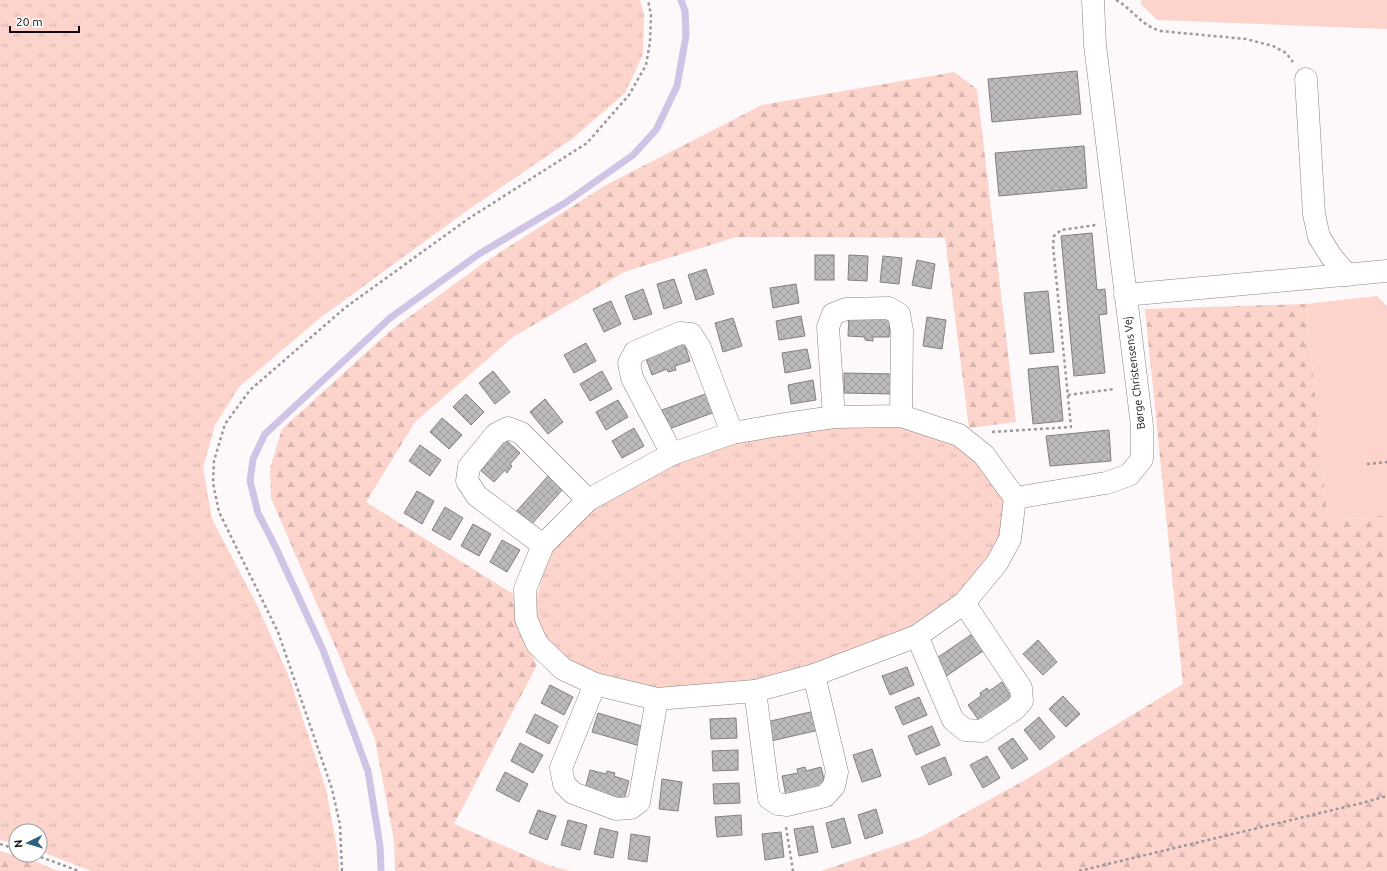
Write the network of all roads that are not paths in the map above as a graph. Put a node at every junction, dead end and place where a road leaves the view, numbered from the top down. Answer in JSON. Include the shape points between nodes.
{"nodes":[{"id":1,"x":1093,"y":0,"type":"edge"},
{"id":2,"x":1306,"y":80,"type":"road end"},
{"id":3,"x":1387,"y":271,"type":"edge"},
{"id":4,"x":1347,"y":275,"type":"junction"},
{"id":5,"x":1125,"y":295,"type":"junction"},
{"id":6,"x":901,"y":416,"type":"junction"},
{"id":7,"x":834,"y":417,"type":"junction"},
{"id":8,"x":732,"y":433,"type":"junction"},
{"id":9,"x":672,"y":454,"type":"junction"},
{"id":10,"x":1015,"y":498,"type":"junction"},
{"id":11,"x":588,"y":500,"type":"junction"},
{"id":12,"x":543,"y":545,"type":"junction"},
{"id":13,"x":964,"y":603,"type":"junction"},
{"id":14,"x":917,"y":636,"type":"junction"},
{"id":15,"x":814,"y":675,"type":"junction"},
{"id":16,"x":595,"y":684,"type":"junction"},
{"id":17,"x":755,"y":691,"type":"junction"},
{"id":18,"x":657,"y":699,"type":"junction"}],
"edges":[{"from":1,"to":5,"type":"street","name":"Børge Christensens Vej","via":[[1095,45]]},
{"from":2,"to":4,"type":"street","via":[[1314,214],[1320,238]]},
{"from":3,"to":4,"type":"street"},
{"from":4,"to":5,"type":"street"},
{"from":5,"to":10,"type":"street","name":"Børge Christensens Vej","via":[[1142,426],[1142,458],[1129,475],[1106,483]]},
{"from":6,"to":7,"type":"street"},
{"from":6,"to":7,"type":"street","via":[[902,331],[899,314],[889,308],[861,308],[846,309],[833,314],[828,327]]},
{"from":6,"to":10,"type":"street","via":[[959,435],[984,456]]},
{"from":7,"to":8,"type":"street"},
{"from":8,"to":9,"type":"street"},
{"from":8,"to":9,"type":"street","via":[[700,348],[691,334],[680,333],[635,352],[629,363],[632,378]]},
{"from":9,"to":11,"type":"street"},
{"from":10,"to":13,"type":"street","via":[[1010,539],[997,564]]},
{"from":11,"to":12,"type":"street"},
{"from":11,"to":12,"type":"street","via":[[521,433],[508,428],[496,434],[469,467],[467,481],[477,496]]},
{"from":12,"to":16,"type":"street","via":[[525,589],[526,619],[537,644],[562,669]]},
{"from":13,"to":14,"type":"street"},
{"from":13,"to":14,"type":"street","via":[[1021,688],[1022,701],[1015,709],[982,731],[965,730],[953,720]]},
{"from":14,"to":15,"type":"street"},
{"from":15,"to":17,"type":"street"},
{"from":15,"to":17,"type":"street","via":[[837,772],[834,786],[825,796],[787,805],[778,804],[769,798]]},
{"from":16,"to":18,"type":"street"},
{"from":16,"to":18,"type":"street","via":[[561,768],[564,784],[573,793],[616,809],[631,808],[638,802]]},
{"from":17,"to":18,"type":"street"}]}
